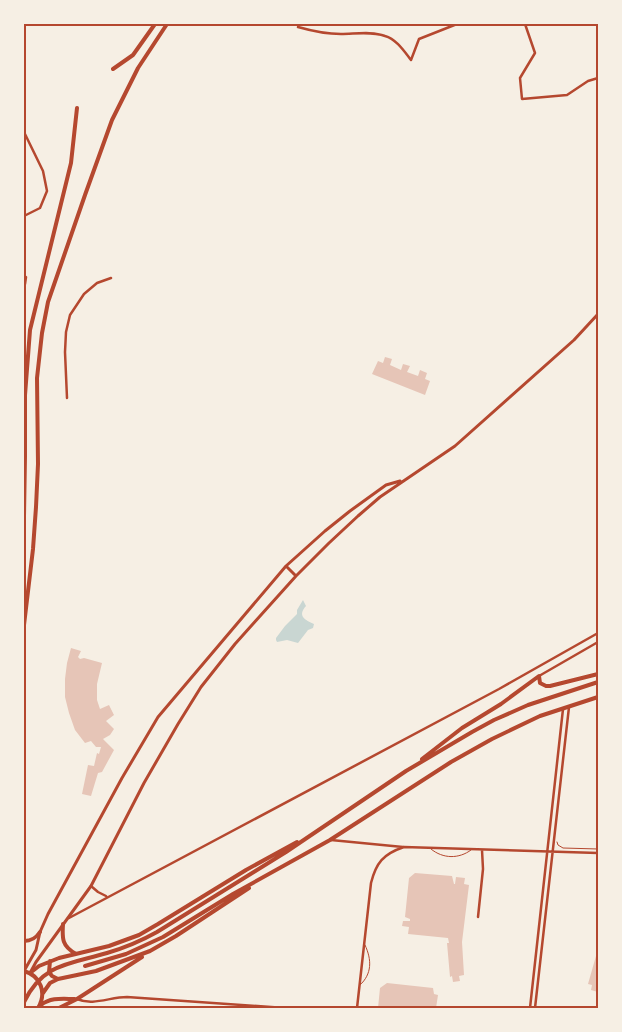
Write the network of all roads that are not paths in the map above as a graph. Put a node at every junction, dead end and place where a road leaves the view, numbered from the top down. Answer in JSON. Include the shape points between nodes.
{"nodes":[{"id":1,"x":155,"y":24,"type":"edge"},
{"id":2,"x":167,"y":24,"type":"edge"},
{"id":3,"x":458,"y":24,"type":"edge"},
{"id":4,"x":525,"y":24,"type":"edge"},
{"id":5,"x":298,"y":27,"type":"dead end"},
{"id":6,"x":113,"y":69,"type":"dead end"},
{"id":7,"x":598,"y":78,"type":"edge"},
{"id":8,"x":77,"y":108,"type":"dead end"},
{"id":9,"x":24,"y":132,"type":"edge"},
{"id":10,"x":24,"y":216,"type":"edge"},
{"id":11,"x":24,"y":276,"type":"edge"},
{"id":12,"x":111,"y":278,"type":"dead end"},
{"id":13,"x":24,"y":284,"type":"edge"},
{"id":14,"x":598,"y":314,"type":"edge"},
{"id":15,"x":67,"y":398,"type":"dead end"},
{"id":16,"x":404,"y":480,"type":"junction"},
{"id":17,"x":24,"y":516,"type":"edge"},
{"id":18,"x":286,"y":566,"type":"junction"},
{"id":19,"x":296,"y":576,"type":"junction"},
{"id":20,"x":24,"y":625,"type":"edge"},
{"id":21,"x":598,"y":633,"type":"edge"},
{"id":22,"x":598,"y":642,"type":"edge"},
{"id":23,"x":598,"y":674,"type":"edge"},
{"id":24,"x":539,"y":676,"type":"junction"},
{"id":25,"x":598,"y":682,"type":"edge"},
{"id":26,"x":598,"y":697,"type":"edge"},
{"id":27,"x":570,"y":706,"type":"junction"},
{"id":28,"x":563,"y":708,"type":"junction"},
{"id":29,"x":406,"y":771,"type":"junction"},
{"id":30,"x":319,"y":830,"type":"junction"},
{"id":31,"x":330,"y":840,"type":"junction"},
{"id":32,"x":404,"y":847,"type":"junction"},
{"id":33,"x":431,"y":848,"type":"junction"},
{"id":34,"x":472,"y":850,"type":"junction"},
{"id":35,"x":482,"y":850,"type":"junction"},
{"id":36,"x":548,"y":852,"type":"junction"},
{"id":37,"x":553,"y":852,"type":"junction"},
{"id":38,"x":598,"y":853,"type":"edge"},
{"id":39,"x":270,"y":874,"type":"junction"},
{"id":40,"x":91,"y":886,"type":"junction"},
{"id":41,"x":107,"y":896,"type":"junction"},
{"id":42,"x":478,"y":917,"type":"dead end"},
{"id":43,"x":68,"y":918,"type":"junction"},
{"id":44,"x":63,"y":924,"type":"junction"},
{"id":45,"x":40,"y":932,"type":"junction"},
{"id":46,"x":24,"y":941,"type":"edge"},
{"id":47,"x":364,"y":944,"type":"junction"},
{"id":48,"x":150,"y":951,"type":"junction"},
{"id":49,"x":76,"y":954,"type":"junction"},
{"id":50,"x":50,"y":961,"type":"junction"},
{"id":51,"x":85,"y":966,"type":"dead end"},
{"id":52,"x":24,"y":971,"type":"edge"},
{"id":53,"x":30,"y":973,"type":"junction"},
{"id":54,"x":58,"y":979,"type":"junction"},
{"id":55,"x":360,"y":985,"type":"junction"},
{"id":56,"x":43,"y":993,"type":"junction"},
{"id":57,"x":77,"y":999,"type":"junction"},
{"id":58,"x":24,"y":1002,"type":"edge"},
{"id":59,"x":39,"y":1008,"type":"edge"},
{"id":60,"x":59,"y":1008,"type":"edge"},
{"id":61,"x":286,"y":1008,"type":"edge"},
{"id":62,"x":357,"y":1008,"type":"edge"},
{"id":63,"x":530,"y":1008,"type":"edge"},
{"id":64,"x":535,"y":1008,"type":"edge"}],
"edges":[{"from":1,"to":6,"type":"main road","via":[[133,55]]},
{"from":2,"to":20,"type":"main road","via":[[138,68],[112,120],[48,302],[37,378],[38,464]]},
{"from":3,"to":5,"type":"street","via":[[419,39],[411,60],[394,40],[385,35],[339,34]]},
{"from":4,"to":7,"type":"street","via":[[535,53],[520,78],[522,100],[567,95]]},
{"from":8,"to":17,"type":"main road","via":[[71,163],[30,330],[25,395]]},
{"from":9,"to":10,"type":"street","via":[[44,170],[47,191],[40,208]]},
{"from":11,"to":13,"type":"street"},
{"from":12,"to":15,"type":"street","via":[[97,283],[84,294],[70,315],[65,352]]},
{"from":14,"to":16,"type":"main road","via":[[574,340],[455,446]]},
{"from":16,"to":18,"type":"main road","via":[[378,490]]},
{"from":16,"to":19,"type":"main road","via":[[358,516]]},
{"from":18,"to":19,"type":"main road"},
{"from":18,"to":45,"type":"main road","via":[[158,717],[117,786]]},
{"from":19,"to":40,"type":"main road","via":[[235,644],[201,688],[166,745]]},
{"from":21,"to":41,"type":"street","via":[[499,689]]},
{"from":22,"to":24,"type":"street"},
{"from":23,"to":24,"type":"main road","via":[[550,686],[542,685]]},
{"from":24,"to":29,"type":"main road"},
{"from":25,"to":29,"type":"main road","via":[[541,700],[494,720]]},
{"from":26,"to":27,"type":"main road"},
{"from":27,"to":28,"type":"main road"},
{"from":27,"to":37,"type":"street"},
{"from":28,"to":31,"type":"main road","via":[[532,719],[480,745]]},
{"from":28,"to":36,"type":"street"},
{"from":29,"to":30,"type":"main road"},
{"from":30,"to":49,"type":"main road","via":[[147,931]]},
{"from":30,"to":58,"type":"main road","via":[[146,938],[52,969],[33,987]]},
{"from":31,"to":32,"type":"street"},
{"from":31,"to":39,"type":"main road"},
{"from":32,"to":33,"type":"street"},
{"from":32,"to":47,"type":"street","via":[[394,850],[374,869]]},
{"from":33,"to":34,"type":"street"},
{"from":33,"to":34,"type":"lane","via":[[440,854],[459,856]]},
{"from":34,"to":35,"type":"street"},
{"from":35,"to":36,"type":"street"},
{"from":35,"to":42,"type":"street"},
{"from":36,"to":37,"type":"street"},
{"from":36,"to":63,"type":"street"},
{"from":37,"to":38,"type":"street"},
{"from":37,"to":64,"type":"street"},
{"from":39,"to":48,"type":"main road"},
{"from":39,"to":51,"type":"main road","via":[[151,943]]},
{"from":40,"to":41,"type":"street"},
{"from":40,"to":43,"type":"main road"},
{"from":41,"to":43,"type":"street"},
{"from":43,"to":44,"type":"main road"},
{"from":44,"to":49,"type":"main road","via":[[65,944]]},
{"from":44,"to":53,"type":"main road"},
{"from":45,"to":46,"type":"main road","via":[[30,941]]},
{"from":45,"to":52,"type":"main road","via":[[36,950]]},
{"from":47,"to":55,"type":"street"},
{"from":47,"to":55,"type":"lane","via":[[370,960],[368,976]]},
{"from":48,"to":54,"type":"main road","via":[[96,971]]},
{"from":48,"to":57,"type":"main road"},
{"from":49,"to":50,"type":"main road"},
{"from":50,"to":53,"type":"main road"},
{"from":50,"to":54,"type":"main road","via":[[49,972]]},
{"from":52,"to":53,"type":"main road"},
{"from":53,"to":56,"type":"main road","via":[[38,980]]},
{"from":54,"to":56,"type":"main road","via":[[50,983]]},
{"from":55,"to":62,"type":"street"},
{"from":56,"to":59,"type":"main road"},
{"from":57,"to":59,"type":"main road","via":[[49,1000]]},
{"from":57,"to":60,"type":"main road"},
{"from":57,"to":61,"type":"street","via":[[87,1003],[126,997]]}]}
